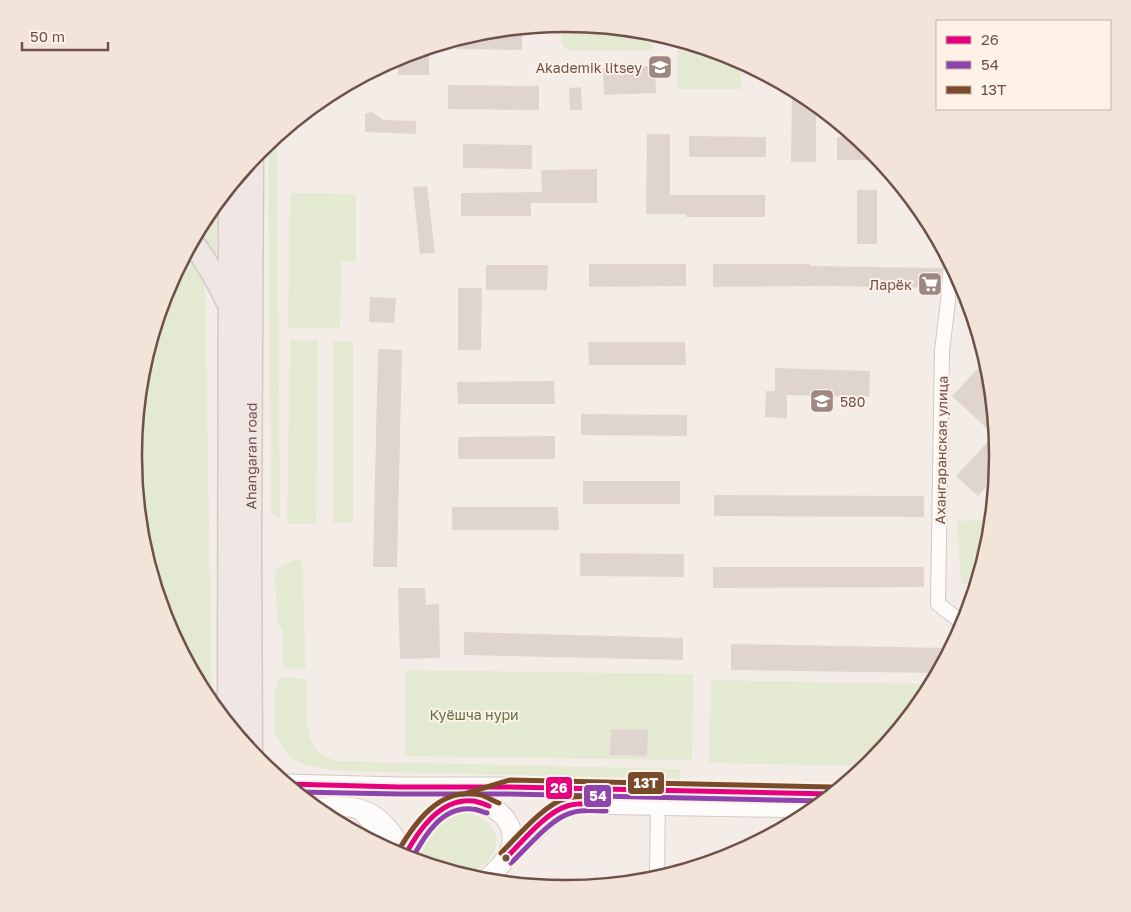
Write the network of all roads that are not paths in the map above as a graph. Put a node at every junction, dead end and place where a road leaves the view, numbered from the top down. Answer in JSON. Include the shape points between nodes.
{"nodes":[{"id":1,"x":252,"y":172,"type":"edge"},
{"id":2,"x":230,"y":198,"type":"edge"},
{"id":3,"x":197,"y":248,"type":"edge"},
{"id":4,"x":950,"y":279,"type":"edge"},
{"id":5,"x":230,"y":308,"type":"junction"},
{"id":6,"x":957,"y":618,"type":"edge"},
{"id":7,"x":229,"y":713,"type":"edge"},
{"id":8,"x":251,"y":739,"type":"edge"},
{"id":9,"x":299,"y":784,"type":"edge"},
{"id":10,"x":399,"y":787,"type":"junction"},
{"id":11,"x":510,"y":787,"type":"junction"},
{"id":12,"x":820,"y":794,"type":"edge"},
{"id":13,"x":658,"y":798,"type":"junction"},
{"id":14,"x":466,"y":801,"type":"junction"},
{"id":15,"x":329,"y":807,"type":"edge"},
{"id":16,"x":802,"y":807,"type":"edge"},
{"id":17,"x":351,"y":808,"type":"junction"},
{"id":18,"x":378,"y":836,"type":"edge"},
{"id":19,"x":399,"y":845,"type":"edge"},
{"id":20,"x":408,"y":849,"type":"edge"},
{"id":21,"x":506,"y":858,"type":"junction"},
{"id":22,"x":657,"y":869,"type":"edge"},
{"id":23,"x":494,"y":873,"type":"edge"}],
"edges":[{"from":1,"to":8,"type":"highway","name":"Ahangaran road"},
{"from":2,"to":5,"type":"highway","name":"Ahangaran road"},
{"from":3,"to":5,"type":"highway","via":[[209,265]]},
{"from":4,"to":6,"type":"street","name":"Ахангаранская улица","via":[[942,351],[938,604]]},
{"from":5,"to":7,"type":"highway","name":"Ahangaran road"},
{"from":9,"to":10,"type":"main road"},
{"from":10,"to":11,"type":"main road"},
{"from":10,"to":14,"type":"main road"},
{"from":11,"to":13,"type":"main road"},
{"from":11,"to":14,"type":"main road"},
{"from":12,"to":13,"type":"main road"},
{"from":13,"to":16,"type":"main road"},
{"from":13,"to":21,"type":"main road","via":[[565,807],[540,825]]},
{"from":13,"to":22,"type":"street"},
{"from":14,"to":20,"type":"main road","via":[[450,805],[433,816]]},
{"from":14,"to":21,"type":"main road","via":[[490,806],[506,821],[512,842]]},
{"from":15,"to":17,"type":"main road"},
{"from":17,"to":18,"type":"street","via":[[369,821]]},
{"from":17,"to":19,"type":"main road","via":[[369,813],[385,825]]},
{"from":21,"to":23,"type":"main road"}]}
